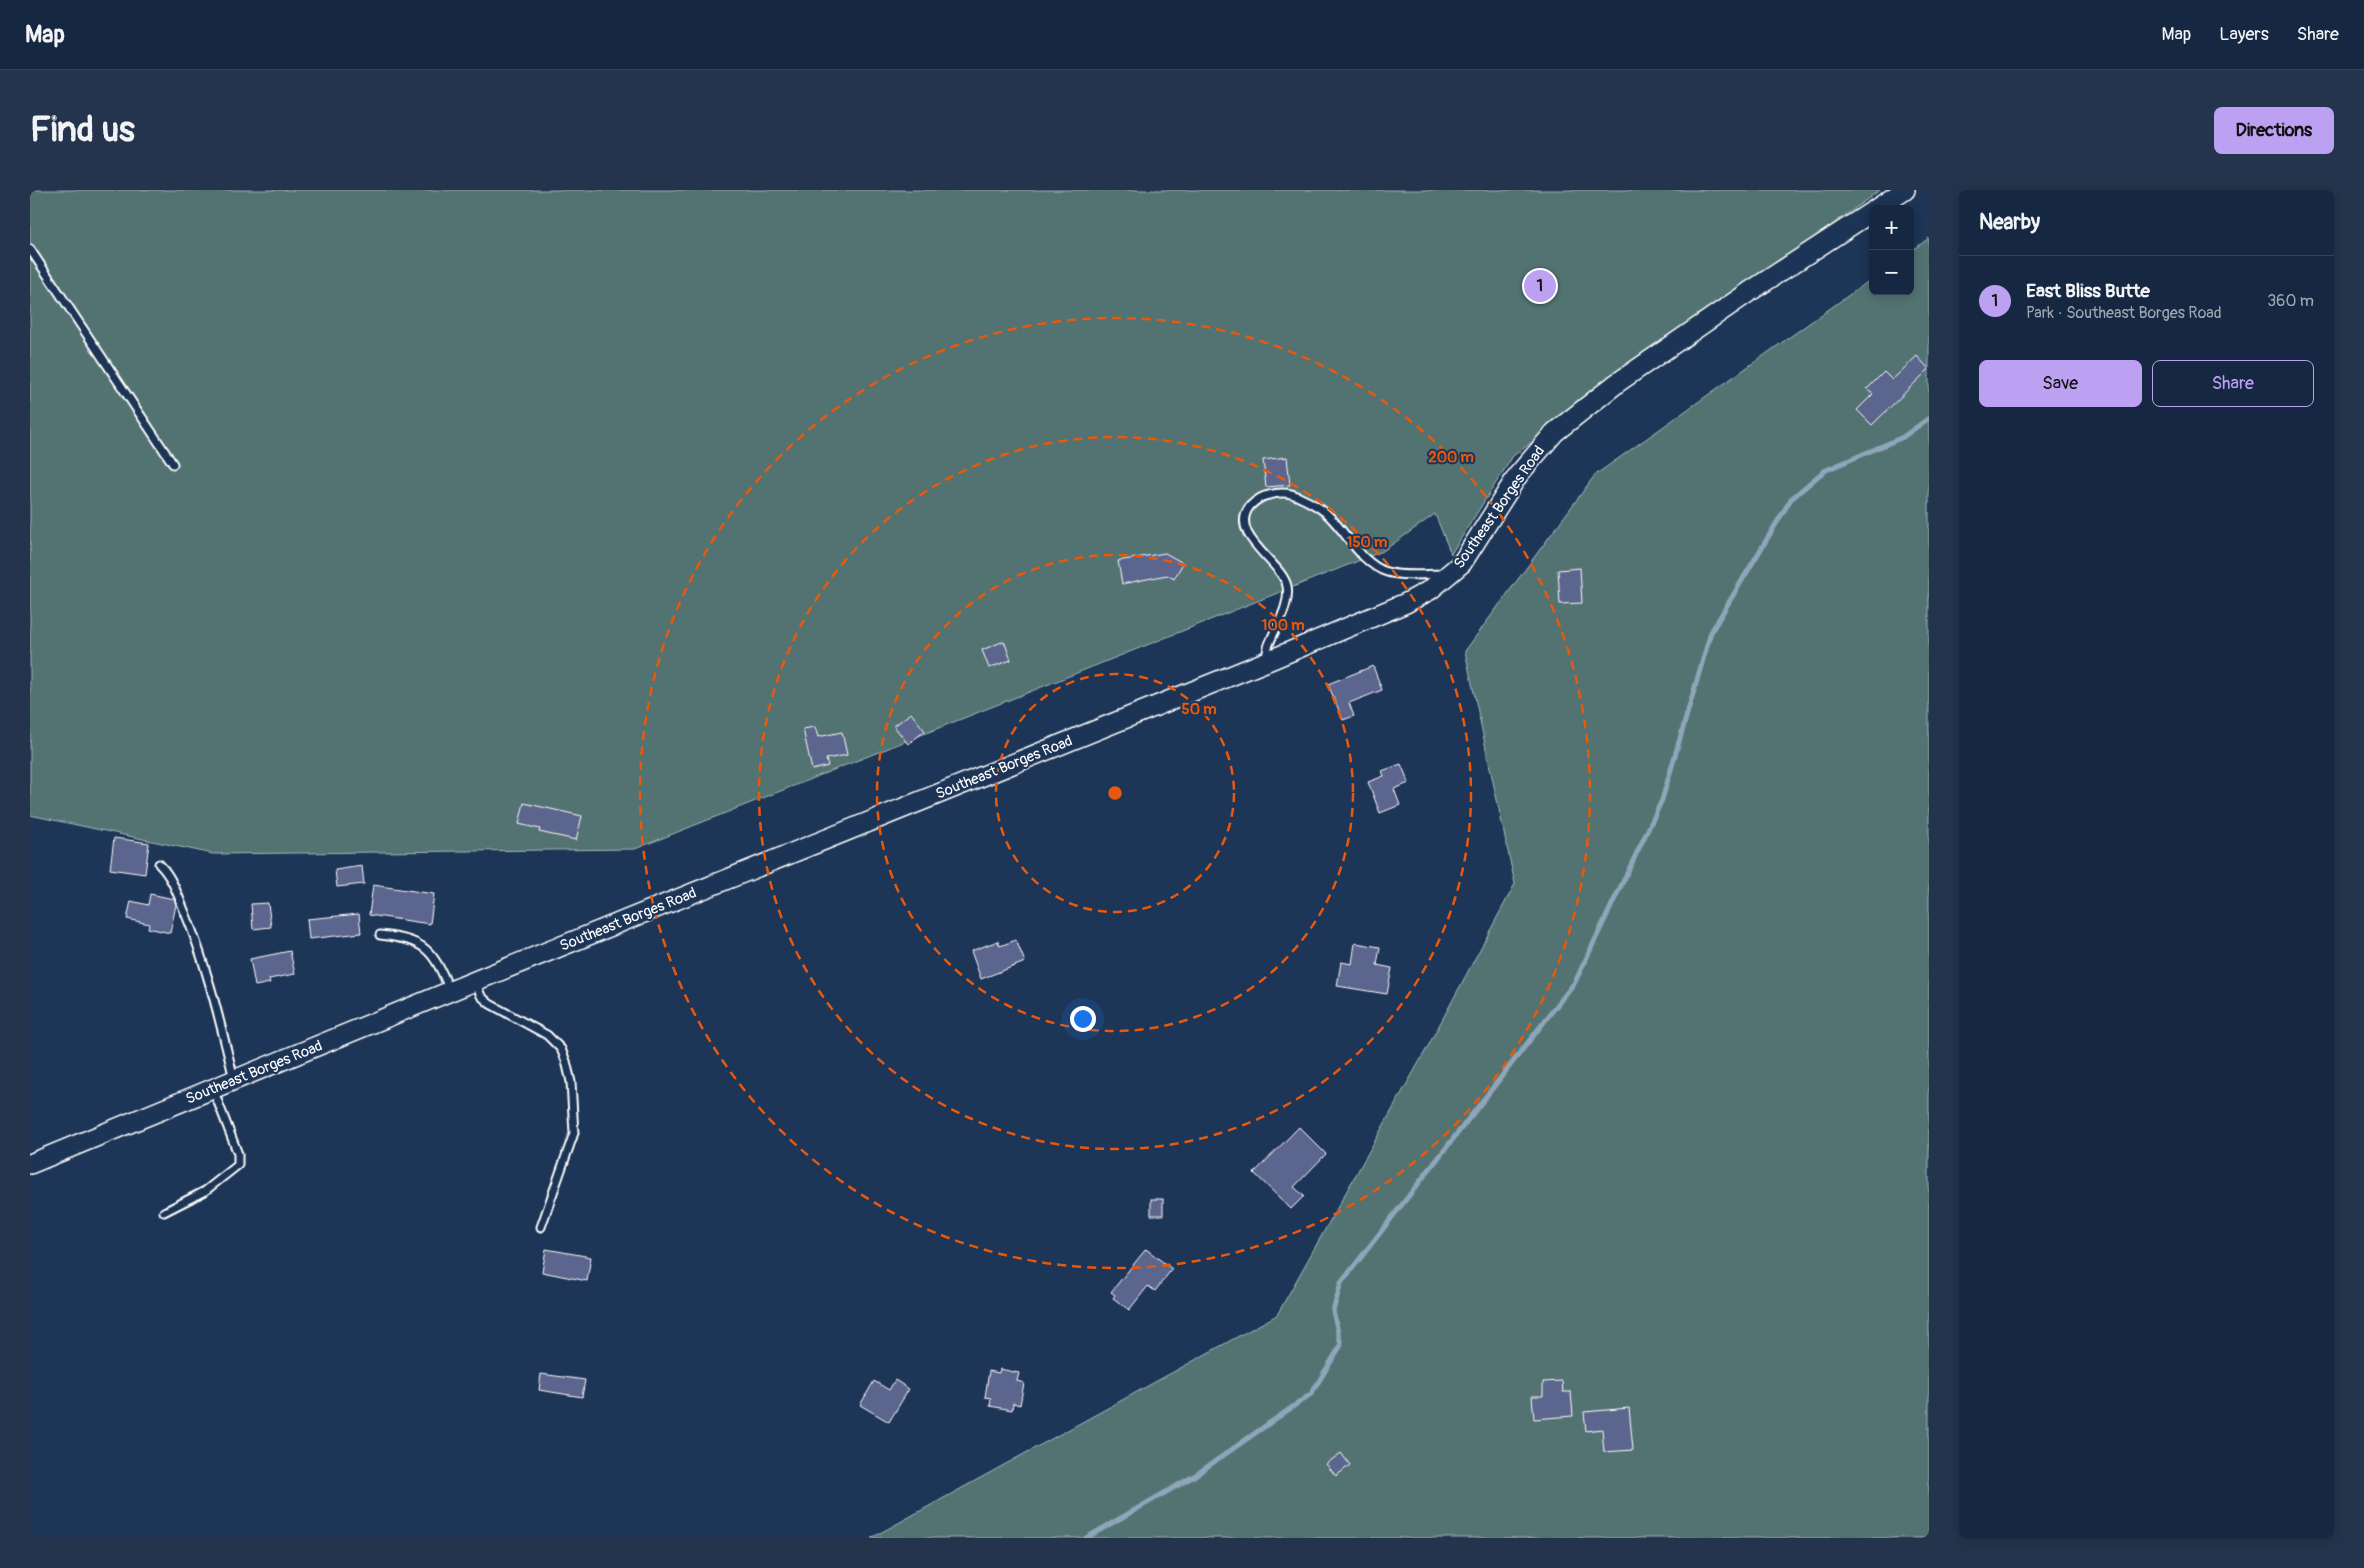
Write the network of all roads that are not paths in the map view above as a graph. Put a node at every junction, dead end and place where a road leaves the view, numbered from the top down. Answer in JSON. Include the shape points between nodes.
{"nodes":[{"id":1,"x":1905,"y":190,"type":"edge"},
{"id":2,"x":1882,"y":205,"type":"edge"},
{"id":3,"x":1869,"y":214,"type":"edge"},
{"id":4,"x":30,"y":249,"type":"edge"},
{"id":5,"x":173,"y":464,"type":"dead end"},
{"id":6,"x":1451,"y":573,"type":"junction"},
{"id":7,"x":1270,"y":660,"type":"junction"},
{"id":8,"x":159,"y":864,"type":"dead end"},
{"id":9,"x":380,"y":935,"type":"dead end"},
{"id":10,"x":475,"y":981,"type":"junction"},
{"id":11,"x":450,"y":991,"type":"junction"},
{"id":12,"x":234,"y":1080,"type":"junction"},
{"id":13,"x":213,"y":1089,"type":"junction"},
{"id":14,"x":30,"y":1164,"type":"edge"},
{"id":15,"x":164,"y":1212,"type":"dead end"},
{"id":16,"x":541,"y":1227,"type":"dead end"}],
"edges":[{"from":1,"to":2,"type":"street"},
{"from":3,"to":6,"type":"street","name":"Southeast Borges Road","via":[[1617,383],[1555,432],[1518,474],[1470,551]]},
{"from":4,"to":5,"type":"lane"},
{"from":6,"to":7,"type":"street","name":"Southeast Borges Road","via":[[1406,603]]},
{"from":6,"to":7,"type":"lane","via":[[1400,575],[1386,572],[1372,564],[1329,516],[1309,501],[1292,494],[1266,496],[1254,502],[1246,515],[1252,541],[1274,564],[1287,586],[1284,608],[1268,647]]},
{"from":7,"to":10,"type":"street","name":"Southeast Borges Road"},
{"from":8,"to":12,"type":"lane","via":[[169,874],[194,934],[220,1019]]},
{"from":9,"to":11,"type":"lane","via":[[405,938],[420,944],[437,962]]},
{"from":10,"to":11,"type":"street","name":"Southeast Borges Road"},
{"from":10,"to":16,"type":"lane","via":[[481,996],[490,1004],[547,1035],[561,1049],[566,1061],[571,1082],[574,1133]]},
{"from":11,"to":12,"type":"street","name":"Southeast Borges Road"},
{"from":12,"to":13,"type":"street","name":"Southeast Borges Road"},
{"from":13,"to":14,"type":"street","name":"Southeast Borges Road"},
{"from":13,"to":15,"type":"lane","via":[[238,1154],[238,1165],[205,1191]]}]}
